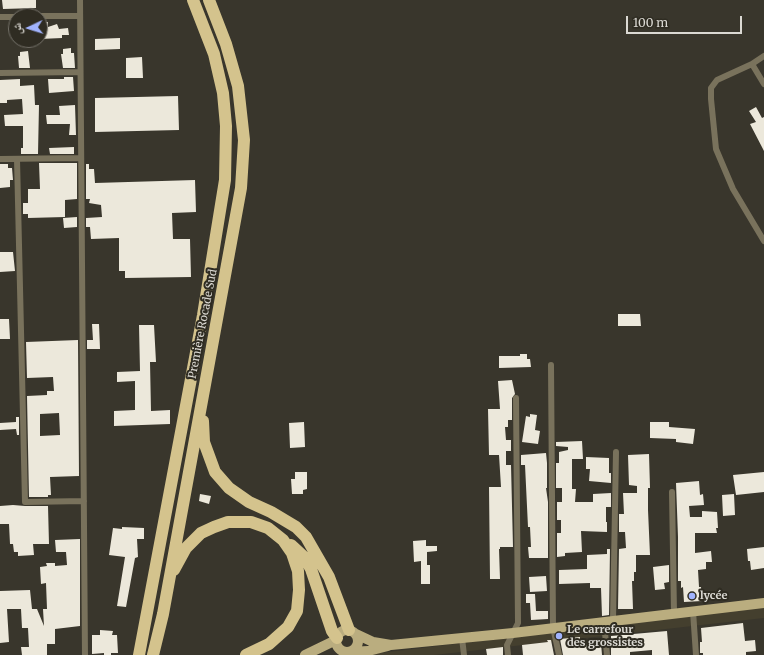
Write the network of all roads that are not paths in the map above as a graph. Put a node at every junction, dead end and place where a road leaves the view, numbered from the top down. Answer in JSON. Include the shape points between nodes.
{"nodes":[{"id":1,"x":80,"y":0,"type":"edge"},
{"id":2,"x":193,"y":0,"type":"edge"},
{"id":3,"x":209,"y":0,"type":"edge"},
{"id":4,"x":48,"y":16,"type":"edge"},
{"id":5,"x":80,"y":16,"type":"junction"},
{"id":6,"x":764,"y":56,"type":"edge"},
{"id":7,"x":752,"y":64,"type":"junction"},
{"id":8,"x":80,"y":72,"type":"junction"},
{"id":9,"x":0,"y":73,"type":"edge"},
{"id":10,"x":764,"y":84,"type":"edge"},
{"id":11,"x":80,"y":158,"type":"junction"},
{"id":12,"x":0,"y":159,"type":"edge"},
{"id":13,"x":17,"y":159,"type":"junction"},
{"id":14,"x":764,"y":241,"type":"edge"},
{"id":15,"x":551,"y":365,"type":"dead end"},
{"id":16,"x":203,"y":390,"type":"junction"},
{"id":17,"x":516,"y":398,"type":"dead end"},
{"id":18,"x":616,"y":452,"type":"dead end"},
{"id":19,"x":672,"y":492,"type":"dead end"},
{"id":20,"x":84,"y":501,"type":"junction"},
{"id":21,"x":283,"y":540,"type":"junction"},
{"id":22,"x":764,"y":603,"type":"edge"},
{"id":23,"x":693,"y":611,"type":"junction"},
{"id":24,"x":674,"y":613,"type":"junction"},
{"id":25,"x":163,"y":614,"type":"junction"},
{"id":26,"x":609,"y":621,"type":"junction"},
{"id":27,"x":553,"y":627,"type":"junction"},
{"id":28,"x":352,"y":632,"type":"junction"},
{"id":29,"x":513,"y":633,"type":"junction"},
{"id":30,"x":462,"y":638,"type":"junction"},
{"id":31,"x":336,"y":639,"type":"junction"},
{"id":32,"x":392,"y":645,"type":"junction"},
{"id":33,"x":348,"y":652,"type":"junction"},
{"id":34,"x":377,"y":652,"type":"edge"},
{"id":35,"x":139,"y":653,"type":"edge"},
{"id":36,"x":153,"y":653,"type":"edge"},
{"id":37,"x":85,"y":655,"type":"edge"},
{"id":38,"x":246,"y":655,"type":"edge"},
{"id":39,"x":304,"y":655,"type":"edge"},
{"id":40,"x":334,"y":655,"type":"edge"},
{"id":41,"x":464,"y":655,"type":"edge"},
{"id":42,"x":508,"y":655,"type":"edge"},
{"id":43,"x":559,"y":655,"type":"edge"},
{"id":44,"x":608,"y":655,"type":"edge"},
{"id":45,"x":696,"y":655,"type":"edge"}],
"edges":[{"from":1,"to":5,"type":"street"},
{"from":2,"to":35,"type":"highway","name":"Première Rocade Sud","via":[[214,54],[223,93],[226,126],[225,180],[203,315]]},
{"from":3,"to":16,"type":"highway","name":"Première Rocade Sud","via":[[226,44],[238,86],[244,140],[242,188]]},
{"from":4,"to":5,"type":"street"},
{"from":5,"to":8,"type":"street"},
{"from":6,"to":7,"type":"street"},
{"from":7,"to":10,"type":"street"},
{"from":7,"to":14,"type":"street","via":[[717,80],[711,88],[711,99],[716,149],[733,189]]},
{"from":8,"to":9,"type":"street"},
{"from":8,"to":11,"type":"street"},
{"from":11,"to":13,"type":"street"},
{"from":11,"to":20,"type":"street"},
{"from":12,"to":13,"type":"street"},
{"from":13,"to":20,"type":"street","via":[[25,502]]},
{"from":15,"to":27,"type":"street"},
{"from":16,"to":25,"type":"highway","name":"Première Rocade Sud"},
{"from":16,"to":28,"type":"highway","via":[[204,442],[215,472],[229,488],[249,502],[296,527],[306,537],[329,577]]},
{"from":17,"to":29,"type":"street","via":[[518,623]]},
{"from":18,"to":26,"type":"street"},
{"from":19,"to":24,"type":"street"},
{"from":20,"to":37,"type":"street"},
{"from":21,"to":25,"type":"highway","via":[[268,528],[251,522],[228,522],[201,533],[186,548],[174,569]]},
{"from":21,"to":31,"type":"highway","via":[[304,557],[311,569]]},
{"from":21,"to":38,"type":"highway","via":[[292,553],[298,571],[300,590],[297,611],[288,627],[269,644]]},
{"from":22,"to":23,"type":"main road"},
{"from":23,"to":24,"type":"main road"},
{"from":23,"to":45,"type":"street"},
{"from":24,"to":26,"type":"main road"},
{"from":25,"to":36,"type":"highway","name":"Première Rocade Sud"},
{"from":26,"to":27,"type":"main road"},
{"from":26,"to":44,"type":"street"},
{"from":27,"to":29,"type":"main road"},
{"from":27,"to":43,"type":"street"},
{"from":28,"to":31,"type":"main road","via":[[341,632]]},
{"from":28,"to":32,"type":"main road","via":[[373,642]]},
{"from":28,"to":33,"type":"main road","via":[[358,645]]},
{"from":29,"to":30,"type":"main road"},
{"from":29,"to":42,"type":"street","via":[[507,645]]},
{"from":30,"to":32,"type":"main road"},
{"from":30,"to":41,"type":"street"},
{"from":31,"to":33,"type":"main road","via":[[339,649]]},
{"from":31,"to":39,"type":"main road"},
{"from":32,"to":34,"type":"main road"},
{"from":33,"to":34,"type":"main road"},
{"from":33,"to":40,"type":"main road"}]}
